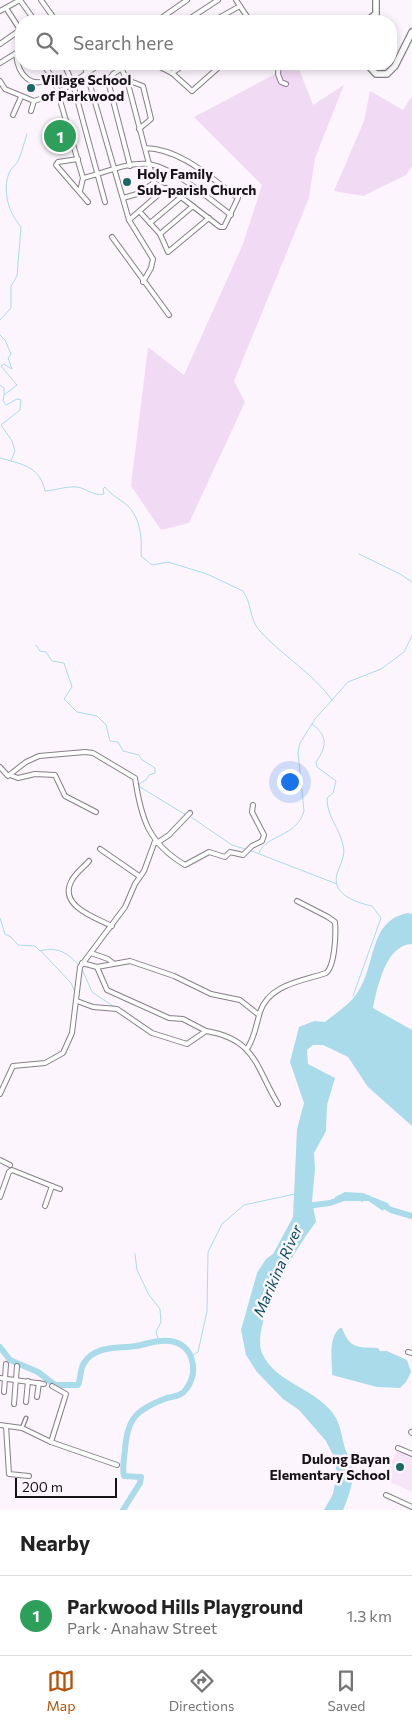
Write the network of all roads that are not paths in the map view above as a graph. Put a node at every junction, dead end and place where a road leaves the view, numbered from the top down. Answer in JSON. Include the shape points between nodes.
{"nodes":[{"id":1,"x":20,"y":0,"type":"edge"},
{"id":2,"x":41,"y":0,"type":"edge"},
{"id":3,"x":187,"y":0,"type":"edge"},
{"id":4,"x":218,"y":0,"type":"edge"},
{"id":5,"x":236,"y":0,"type":"edge"},
{"id":6,"x":376,"y":0,"type":"edge"},
{"id":7,"x":240,"y":6,"type":"junction"},
{"id":8,"x":6,"y":8,"type":"junction"},
{"id":9,"x":0,"y":11,"type":"edge"},
{"id":10,"x":30,"y":15,"type":"edge"},
{"id":11,"x":52,"y":15,"type":"edge"},
{"id":12,"x":166,"y":15,"type":"edge"},
{"id":13,"x":195,"y":15,"type":"edge"},
{"id":14,"x":224,"y":15,"type":"edge"},
{"id":15,"x":245,"y":15,"type":"edge"},
{"id":16,"x":375,"y":15,"type":"edge"},
{"id":17,"x":15,"y":22,"type":"edge"},
{"id":18,"x":412,"y":32,"type":"edge"},
{"id":19,"x":15,"y":35,"type":"edge"},
{"id":20,"x":0,"y":44,"type":"edge"},
{"id":21,"x":15,"y":55,"type":"edge"},
{"id":22,"x":397,"y":62,"type":"edge"},
{"id":23,"x":0,"y":63,"type":"edge"},
{"id":24,"x":20,"y":70,"type":"edge"},
{"id":25,"x":47,"y":70,"type":"edge"},
{"id":26,"x":67,"y":70,"type":"edge"},
{"id":27,"x":87,"y":70,"type":"edge"},
{"id":28,"x":92,"y":70,"type":"edge"},
{"id":29,"x":120,"y":70,"type":"edge"},
{"id":30,"x":123,"y":70,"type":"edge"},
{"id":31,"x":168,"y":70,"type":"edge"},
{"id":32,"x":177,"y":70,"type":"edge"},
{"id":33,"x":216,"y":70,"type":"edge"},
{"id":34,"x":279,"y":70,"type":"edge"},
{"id":35,"x":373,"y":70,"type":"edge"},
{"id":36,"x":391,"y":70,"type":"edge"},
{"id":37,"x":88,"y":73,"type":"junction"},
{"id":38,"x":172,"y":74,"type":"junction"},
{"id":39,"x":52,"y":78,"type":"junction"},
{"id":40,"x":128,"y":80,"type":"junction"},
{"id":41,"x":0,"y":81,"type":"edge"},
{"id":42,"x":73,"y":84,"type":"junction"},
{"id":43,"x":286,"y":84,"type":"dead end"},
{"id":44,"x":58,"y":93,"type":"junction"},
{"id":45,"x":20,"y":96,"type":"junction"},
{"id":46,"x":34,"y":101,"type":"junction"},
{"id":47,"x":31,"y":111,"type":"dead end"},
{"id":48,"x":12,"y":115,"type":"dead end"},
{"id":49,"x":139,"y":129,"type":"junction"},
{"id":50,"x":145,"y":148,"type":"junction"},
{"id":51,"x":78,"y":159,"type":"junction"},
{"id":52,"x":149,"y":164,"type":"junction"},
{"id":53,"x":130,"y":166,"type":"junction"},
{"id":54,"x":114,"y":170,"type":"junction"},
{"id":55,"x":98,"y":174,"type":"junction"},
{"id":56,"x":83,"y":178,"type":"junction"},
{"id":57,"x":154,"y":183,"type":"junction"},
{"id":58,"x":166,"y":188,"type":"junction"},
{"id":59,"x":80,"y":192,"type":"junction"},
{"id":60,"x":181,"y":197,"type":"junction"},
{"id":61,"x":123,"y":198,"type":"junction"},
{"id":62,"x":88,"y":202,"type":"dead end"},
{"id":63,"x":105,"y":202,"type":"dead end"},
{"id":64,"x":193,"y":206,"type":"junction"},
{"id":65,"x":140,"y":212,"type":"junction"},
{"id":66,"x":231,"y":215,"type":"junction"},
{"id":67,"x":209,"y":218,"type":"junction"},
{"id":68,"x":129,"y":220,"type":"junction"},
{"id":69,"x":150,"y":223,"type":"junction"},
{"id":70,"x":160,"y":234,"type":"junction"},
{"id":71,"x":112,"y":237,"type":"dead end"},
{"id":72,"x":143,"y":282,"type":"junction"},
{"id":73,"x":169,"y":315,"type":"dead end"},
{"id":74,"x":0,"y":767,"type":"edge"},
{"id":75,"x":10,"y":775,"type":"junction"},
{"id":76,"x":253,"y":805,"type":"dead end"},
{"id":77,"x":96,"y":812,"type":"dead end"},
{"id":78,"x":190,"y":813,"type":"dead end"},
{"id":79,"x":156,"y":842,"type":"junction"},
{"id":80,"x":100,"y":849,"type":"dead end"},
{"id":81,"x":89,"y":861,"type":"dead end"},
{"id":82,"x":139,"y":876,"type":"junction"},
{"id":83,"x":297,"y":901,"type":"dead end"},
{"id":84,"x":112,"y":926,"type":"junction"},
{"id":85,"x":91,"y":953,"type":"junction"},
{"id":86,"x":82,"y":963,"type":"junction"},
{"id":87,"x":112,"y":963,"type":"junction"},
{"id":88,"x":97,"y":967,"type":"junction"},
{"id":89,"x":77,"y":1001,"type":"junction"},
{"id":90,"x":259,"y":1015,"type":"junction"},
{"id":91,"x":206,"y":1031,"type":"junction"},
{"id":92,"x":247,"y":1049,"type":"junction"},
{"id":93,"x":0,"y":1094,"type":"edge"},
{"id":94,"x":278,"y":1104,"type":"dead end"},
{"id":95,"x":0,"y":1160,"type":"edge"},
{"id":96,"x":10,"y":1165,"type":"dead end"},
{"id":97,"x":52,"y":1186,"type":"junction"},
{"id":98,"x":60,"y":1189,"type":"dead end"},
{"id":99,"x":0,"y":1197,"type":"edge"},
{"id":100,"x":45,"y":1206,"type":"dead end"},
{"id":101,"x":6,"y":1364,"type":"dead end"},
{"id":102,"x":17,"y":1366,"type":"dead end"},
{"id":103,"x":2,"y":1378,"type":"edge"},
{"id":104,"x":16,"y":1380,"type":"junction"},
{"id":105,"x":28,"y":1381,"type":"junction"},
{"id":106,"x":39,"y":1383,"type":"junction"},
{"id":107,"x":44,"y":1384,"type":"dead end"},
{"id":108,"x":52,"y":1386,"type":"dead end"},
{"id":109,"x":4,"y":1392,"type":"dead end"},
{"id":110,"x":38,"y":1397,"type":"dead end"},
{"id":111,"x":26,"y":1402,"type":"dead end"},
{"id":112,"x":14,"y":1404,"type":"dead end"},
{"id":113,"x":26,"y":1418,"type":"dead end"},
{"id":114,"x":0,"y":1425,"type":"edge"},
{"id":115,"x":6,"y":1426,"type":"junction"},
{"id":116,"x":22,"y":1428,"type":"junction"},
{"id":117,"x":51,"y":1442,"type":"junction"},
{"id":118,"x":398,"y":1448,"type":"dead end"},
{"id":119,"x":412,"y":1454,"type":"edge"},
{"id":120,"x":118,"y":1465,"type":"dead end"},
{"id":121,"x":29,"y":1476,"type":"dead end"},
{"id":122,"x":386,"y":1495,"type":"dead end"},
{"id":123,"x":412,"y":1507,"type":"edge"}],
"edges":[{"from":1,"to":8,"type":"street"},
{"from":1,"to":10,"type":"street"},
{"from":2,"to":11,"type":"street"},
{"from":3,"to":12,"type":"street"},
{"from":4,"to":13,"type":"street"},
{"from":5,"to":7,"type":"street"},
{"from":6,"to":16,"type":"main road"},
{"from":7,"to":14,"type":"street"},
{"from":7,"to":15,"type":"street"},
{"from":8,"to":9,"type":"street"},
{"from":8,"to":17,"type":"street"},
{"from":18,"to":22,"type":"main road"},
{"from":19,"to":20,"type":"street"},
{"from":21,"to":23,"type":"street"},
{"from":24,"to":39,"type":"street","via":[[24,77],[38,84]]},
{"from":25,"to":39,"type":"street"},
{"from":26,"to":42,"type":"street"},
{"from":27,"to":37,"type":"street"},
{"from":28,"to":37,"type":"street"},
{"from":29,"to":53,"type":"street","via":[[111,77],[108,85]]},
{"from":30,"to":40,"type":"street"},
{"from":31,"to":38,"type":"street"},
{"from":32,"to":38,"type":"street"},
{"from":33,"to":38,"type":"street","via":[[192,91]]},
{"from":34,"to":43,"type":"street","via":[[281,82]]},
{"from":35,"to":36,"type":"main road","via":[[379,76]]},
{"from":37,"to":42,"type":"street"},
{"from":37,"to":54,"type":"street"},
{"from":39,"to":44,"type":"street"},
{"from":40,"to":49,"type":"street"},
{"from":40,"to":49,"type":"street","via":[[143,86],[150,108],[151,118]]},
{"from":41,"to":45,"type":"street","via":[[4,89]]},
{"from":42,"to":44,"type":"street"},
{"from":42,"to":55,"type":"street"},
{"from":44,"to":46,"type":"street"},
{"from":44,"to":51,"type":"street"},
{"from":45,"to":46,"type":"street"},
{"from":45,"to":48,"type":"street"},
{"from":46,"to":47,"type":"street"},
{"from":49,"to":50,"type":"street"},
{"from":50,"to":52,"type":"street"},
{"from":50,"to":66,"type":"street","via":[[166,150],[184,159],[239,199]]},
{"from":51,"to":56,"type":"street"},
{"from":51,"to":59,"type":"street","via":[[58,162],[56,166]]},
{"from":52,"to":53,"type":"street"},
{"from":52,"to":57,"type":"street"},
{"from":52,"to":66,"type":"street","via":[[194,187]]},
{"from":53,"to":54,"type":"street"},
{"from":54,"to":55,"type":"street"},
{"from":54,"to":61,"type":"street"},
{"from":55,"to":56,"type":"street"},
{"from":55,"to":63,"type":"street"},
{"from":56,"to":59,"type":"street"},
{"from":57,"to":58,"type":"street"},
{"from":57,"to":61,"type":"street","via":[[138,194]]},
{"from":58,"to":60,"type":"street"},
{"from":58,"to":65,"type":"street"},
{"from":59,"to":62,"type":"street"},
{"from":60,"to":64,"type":"street"},
{"from":60,"to":69,"type":"street"},
{"from":61,"to":68,"type":"street"},
{"from":64,"to":67,"type":"street"},
{"from":64,"to":70,"type":"street"},
{"from":65,"to":68,"type":"street"},
{"from":65,"to":69,"type":"street"},
{"from":66,"to":67,"type":"street","via":[[223,228]]},
{"from":67,"to":70,"type":"street","via":[[168,252]]},
{"from":68,"to":72,"type":"street","via":[[153,259]]},
{"from":69,"to":70,"type":"street"},
{"from":71,"to":72,"type":"street"},
{"from":72,"to":73,"type":"street"},
{"from":74,"to":75,"type":"street"},
{"from":75,"to":77,"type":"street","via":[[18,778],[35,774],[55,775],[65,796]]},
{"from":75,"to":79,"type":"street","via":[[39,756],[93,753],[134,778],[142,814]]},
{"from":76,"to":79,"type":"street","via":[[252,812],[264,839],[243,855],[230,852],[225,857],[209,852],[185,866]]},
{"from":78,"to":79,"type":"street","via":[[169,835]]},
{"from":79,"to":82,"type":"street"},
{"from":80,"to":82,"type":"street"},
{"from":81,"to":84,"type":"street","via":[[71,882],[70,898],[84,912]]},
{"from":82,"to":84,"type":"street"},
{"from":83,"to":90,"type":"street","via":[[335,922],[331,968],[326,973],[279,988]]},
{"from":84,"to":85,"type":"street"},
{"from":85,"to":86,"type":"street"},
{"from":85,"to":87,"type":"street"},
{"from":86,"to":88,"type":"street"},
{"from":86,"to":89,"type":"street"},
{"from":87,"to":88,"type":"street"},
{"from":87,"to":90,"type":"street","via":[[130,961],[167,973],[212,994],[240,1000]]},
{"from":88,"to":91,"type":"street","via":[[106,990]]},
{"from":89,"to":91,"type":"street","via":[[93,1007],[117,1009],[152,1033],[187,1044]]},
{"from":89,"to":93,"type":"street","via":[[70,1040],[63,1053],[45,1062],[13,1066]]},
{"from":90,"to":92,"type":"street","via":[[256,1032]]},
{"from":91,"to":92,"type":"street","via":[[229,1038]]},
{"from":92,"to":94,"type":"street","via":[[266,1077]]},
{"from":95,"to":96,"type":"street"},
{"from":97,"to":98,"type":"street"},
{"from":97,"to":99,"type":"street","via":[[10,1171]]},
{"from":97,"to":100,"type":"street"},
{"from":101,"to":103,"type":"street"},
{"from":102,"to":104,"type":"street"},
{"from":103,"to":104,"type":"street"},
{"from":103,"to":109,"type":"street"},
{"from":104,"to":105,"type":"street"},
{"from":104,"to":112,"type":"street"},
{"from":105,"to":106,"type":"street"},
{"from":105,"to":111,"type":"street"},
{"from":106,"to":107,"type":"street"},
{"from":106,"to":110,"type":"street"},
{"from":108,"to":117,"type":"street","via":[[66,1394]]},
{"from":113,"to":116,"type":"street"},
{"from":114,"to":115,"type":"street"},
{"from":115,"to":116,"type":"street"},
{"from":115,"to":121,"type":"street","via":[[9,1474]]},
{"from":116,"to":117,"type":"street"},
{"from":117,"to":120,"type":"street"},
{"from":118,"to":119,"type":"street"},
{"from":122,"to":123,"type":"street"}]}
